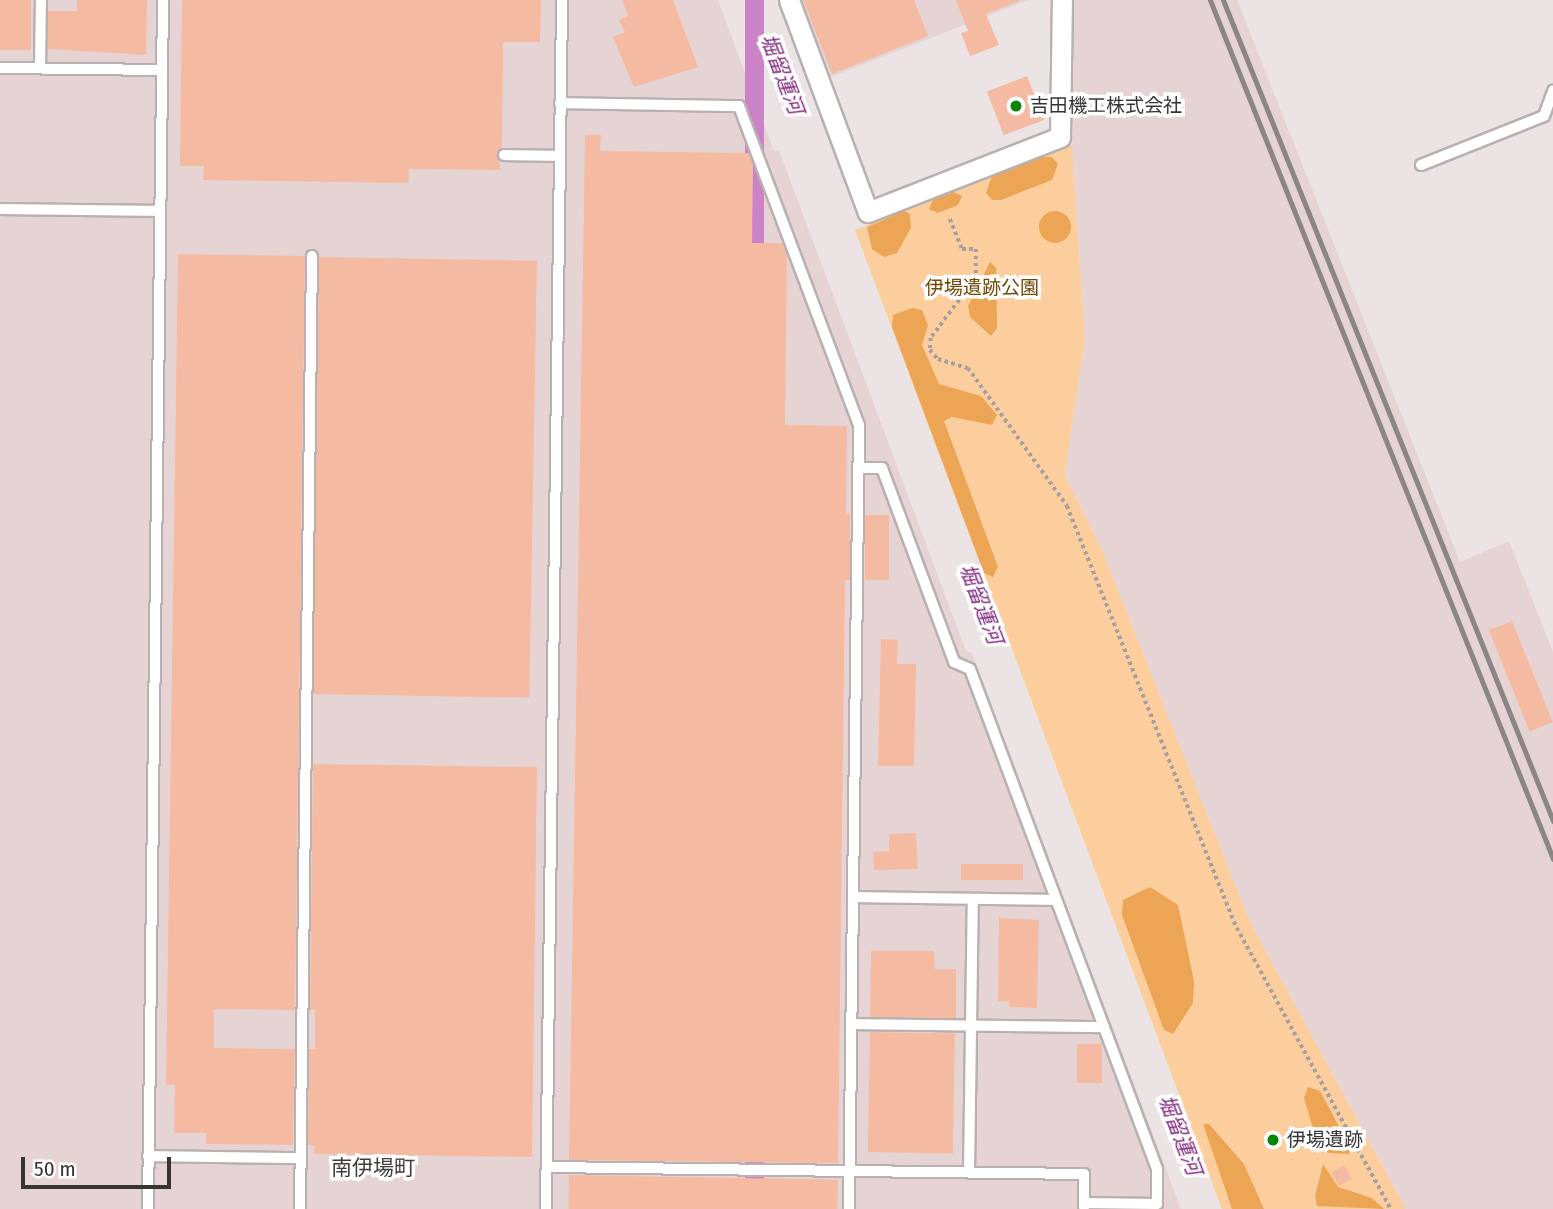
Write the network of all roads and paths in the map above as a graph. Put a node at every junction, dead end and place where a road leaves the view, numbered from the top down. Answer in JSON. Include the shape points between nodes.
{"nodes":[{"id":1,"x":41,"y":0,"type":"edge"},
{"id":2,"x":163,"y":0,"type":"edge"},
{"id":3,"x":562,"y":0,"type":"edge"},
{"id":4,"x":789,"y":0,"type":"edge"},
{"id":5,"x":1062,"y":0,"type":"edge"},
{"id":6,"x":0,"y":68,"type":"edge"},
{"id":7,"x":40,"y":68,"type":"junction"},
{"id":8,"x":162,"y":70,"type":"junction"},
{"id":9,"x":1553,"y":91,"type":"edge"},
{"id":10,"x":561,"y":103,"type":"junction"},
{"id":11,"x":504,"y":155,"type":"dead end"},
{"id":12,"x":560,"y":156,"type":"junction"},
{"id":13,"x":1421,"y":165,"type":"dead end"},
{"id":14,"x":0,"y":209,"type":"edge"},
{"id":15,"x":160,"y":211,"type":"junction"},
{"id":16,"x":950,"y":219,"type":"dead end"},
{"id":17,"x":312,"y":256,"type":"dead end"},
{"id":18,"x":859,"y":468,"type":"junction"},
{"id":19,"x":853,"y":897,"type":"junction"},
{"id":20,"x":973,"y":899,"type":"junction"},
{"id":21,"x":1056,"y":900,"type":"junction"},
{"id":22,"x":851,"y":1024,"type":"junction"},
{"id":23,"x":971,"y":1026,"type":"junction"},
{"id":24,"x":1104,"y":1027,"type":"junction"},
{"id":25,"x":148,"y":1156,"type":"junction"},
{"id":26,"x":300,"y":1158,"type":"junction"},
{"id":27,"x":547,"y":1167,"type":"junction"},
{"id":28,"x":849,"y":1171,"type":"junction"},
{"id":29,"x":969,"y":1172,"type":"junction"},
{"id":30,"x":1084,"y":1206,"type":"edge"},
{"id":31,"x":148,"y":1209,"type":"edge"},
{"id":32,"x":300,"y":1209,"type":"edge"},
{"id":33,"x":546,"y":1209,"type":"edge"},
{"id":34,"x":849,"y":1209,"type":"edge"},
{"id":35,"x":1391,"y":1209,"type":"edge"}],
"edges":[{"from":1,"to":7,"type":"lane"},
{"from":2,"to":8,"type":"lane"},
{"from":3,"to":10,"type":"lane"},
{"from":4,"to":5,"type":"street","via":[[868,212],[1060,137]]},
{"from":6,"to":7,"type":"lane"},
{"from":7,"to":8,"type":"lane"},
{"from":8,"to":15,"type":"lane"},
{"from":9,"to":13,"type":"lane","via":[[1544,116]]},
{"from":10,"to":12,"type":"lane"},
{"from":10,"to":18,"type":"lane","via":[[740,106],[859,425]]},
{"from":11,"to":12,"type":"lane"},
{"from":12,"to":27,"type":"lane"},
{"from":14,"to":15,"type":"lane"},
{"from":15,"to":25,"type":"lane"},
{"from":16,"to":35,"type":"path","via":[[962,250],[976,249],[976,278],[930,338],[930,350],[938,359],[968,368],[1067,506],[1237,928]]},
{"from":17,"to":26,"type":"lane"},
{"from":18,"to":19,"type":"lane"},
{"from":18,"to":21,"type":"lane","via":[[882,468],[954,662],[970,669]]},
{"from":19,"to":20,"type":"lane"},
{"from":19,"to":22,"type":"lane"},
{"from":20,"to":21,"type":"lane"},
{"from":20,"to":23,"type":"lane"},
{"from":21,"to":24,"type":"lane"},
{"from":22,"to":23,"type":"lane"},
{"from":22,"to":28,"type":"lane"},
{"from":23,"to":24,"type":"lane"},
{"from":23,"to":29,"type":"lane"},
{"from":24,"to":30,"type":"lane","via":[[1157,1170],[1157,1204]]},
{"from":25,"to":26,"type":"lane"},
{"from":25,"to":31,"type":"lane"},
{"from":26,"to":32,"type":"lane"},
{"from":27,"to":28,"type":"lane"},
{"from":27,"to":33,"type":"lane"},
{"from":28,"to":29,"type":"lane"},
{"from":28,"to":34,"type":"lane"},
{"from":29,"to":30,"type":"lane","via":[[1084,1174]]}]}
